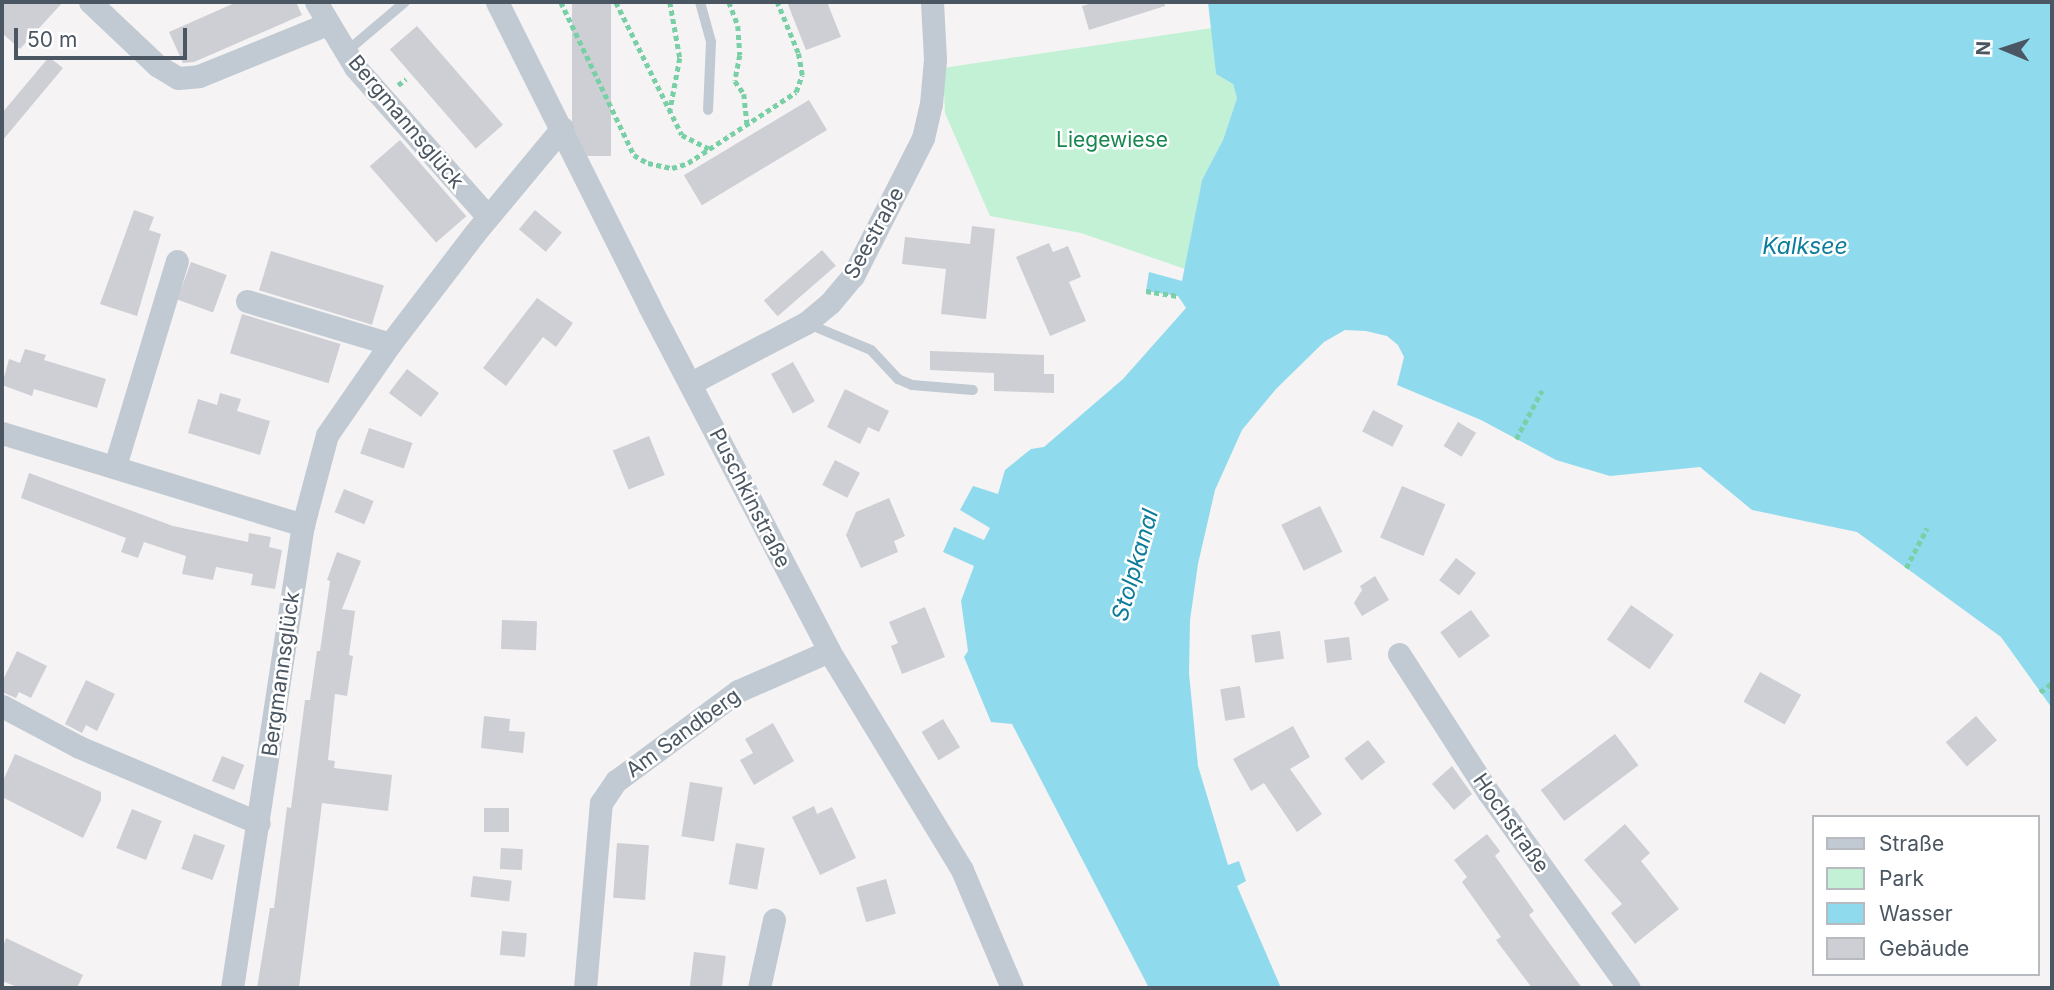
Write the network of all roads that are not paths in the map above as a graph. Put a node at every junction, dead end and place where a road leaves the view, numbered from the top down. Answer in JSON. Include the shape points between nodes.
{"nodes":[{"id":1,"x":90,"y":2,"type":"edge"},
{"id":2,"x":316,"y":2,"type":"edge"},
{"id":3,"x":405,"y":2,"type":"edge"},
{"id":4,"x":497,"y":2,"type":"edge"},
{"id":5,"x":700,"y":2,"type":"edge"},
{"id":6,"x":932,"y":2,"type":"edge"},
{"id":7,"x":327,"y":24,"type":"junction"},
{"id":8,"x":346,"y":52,"type":"junction"},
{"id":9,"x":708,"y":110,"type":"dead end"},
{"id":10,"x":562,"y":128,"type":"junction"},
{"id":11,"x":488,"y":217,"type":"junction"},
{"id":12,"x":177,"y":261,"type":"dead end"},
{"id":13,"x":247,"y":301,"type":"dead end"},
{"id":14,"x":806,"y":323,"type":"junction"},
{"id":15,"x":390,"y":344,"type":"junction"},
{"id":16,"x":691,"y":383,"type":"junction"},
{"id":17,"x":973,"y":390,"type":"dead end"},
{"id":18,"x":2,"y":433,"type":"edge"},
{"id":19,"x":115,"y":466,"type":"junction"},
{"id":20,"x":303,"y":525,"type":"junction"},
{"id":21,"x":829,"y":651,"type":"junction"},
{"id":22,"x":1399,"y":654,"type":"dead end"},
{"id":23,"x":2,"y":706,"type":"edge"},
{"id":24,"x":260,"y":823,"type":"junction"},
{"id":25,"x":774,"y":920,"type":"dead end"},
{"id":26,"x":232,"y":988,"type":"edge"},
{"id":27,"x":585,"y":988,"type":"edge"},
{"id":28,"x":759,"y":988,"type":"edge"},
{"id":29,"x":1012,"y":988,"type":"edge"},
{"id":30,"x":1629,"y":988,"type":"edge"}],
"edges":[{"from":1,"to":7,"type":"street","via":[[178,79],[199,76]]},
{"from":2,"to":7,"type":"street","name":"Bergmannsglück"},
{"from":3,"to":8,"type":"lane"},
{"from":4,"to":10,"type":"street","name":"Puschkinstraße"},
{"from":5,"to":9,"type":"lane","via":[[711,42]]},
{"from":6,"to":14,"type":"street","name":"Seestraße","via":[[935,59],[923,138],[853,276]]},
{"from":7,"to":8,"type":"street","name":"Bergmannsglück"},
{"from":8,"to":11,"type":"street","name":"Bergmannsglück","via":[[402,124]]},
{"from":10,"to":11,"type":"street","name":"Bergmannsglück"},
{"from":10,"to":16,"type":"street","name":"Puschkinstraße"},
{"from":11,"to":15,"type":"street","name":"Bergmannsglück"},
{"from":12,"to":19,"type":"street"},
{"from":13,"to":15,"type":"street"},
{"from":14,"to":16,"type":"street","name":"Seestraße"},
{"from":14,"to":17,"type":"lane","via":[[871,350],[898,379],[912,385]]},
{"from":15,"to":20,"type":"street","name":"Bergmannsglück","via":[[327,435]]},
{"from":16,"to":21,"type":"street","name":"Puschkinstraße"},
{"from":18,"to":19,"type":"street"},
{"from":19,"to":20,"type":"street"},
{"from":20,"to":24,"type":"street","name":"Bergmannsglück"},
{"from":21,"to":27,"type":"street","name":"Am Sandberg","via":[[738,691],[616,781],[601,803]]},
{"from":21,"to":29,"type":"street","name":"Puschkinstraße","via":[[962,870]]},
{"from":22,"to":30,"type":"street","name":"Hochstraße","via":[[1488,792]]},
{"from":23,"to":24,"type":"street","via":[[79,747]]},
{"from":24,"to":26,"type":"street","name":"Bergmannsglück"},
{"from":25,"to":28,"type":"street"}]}
